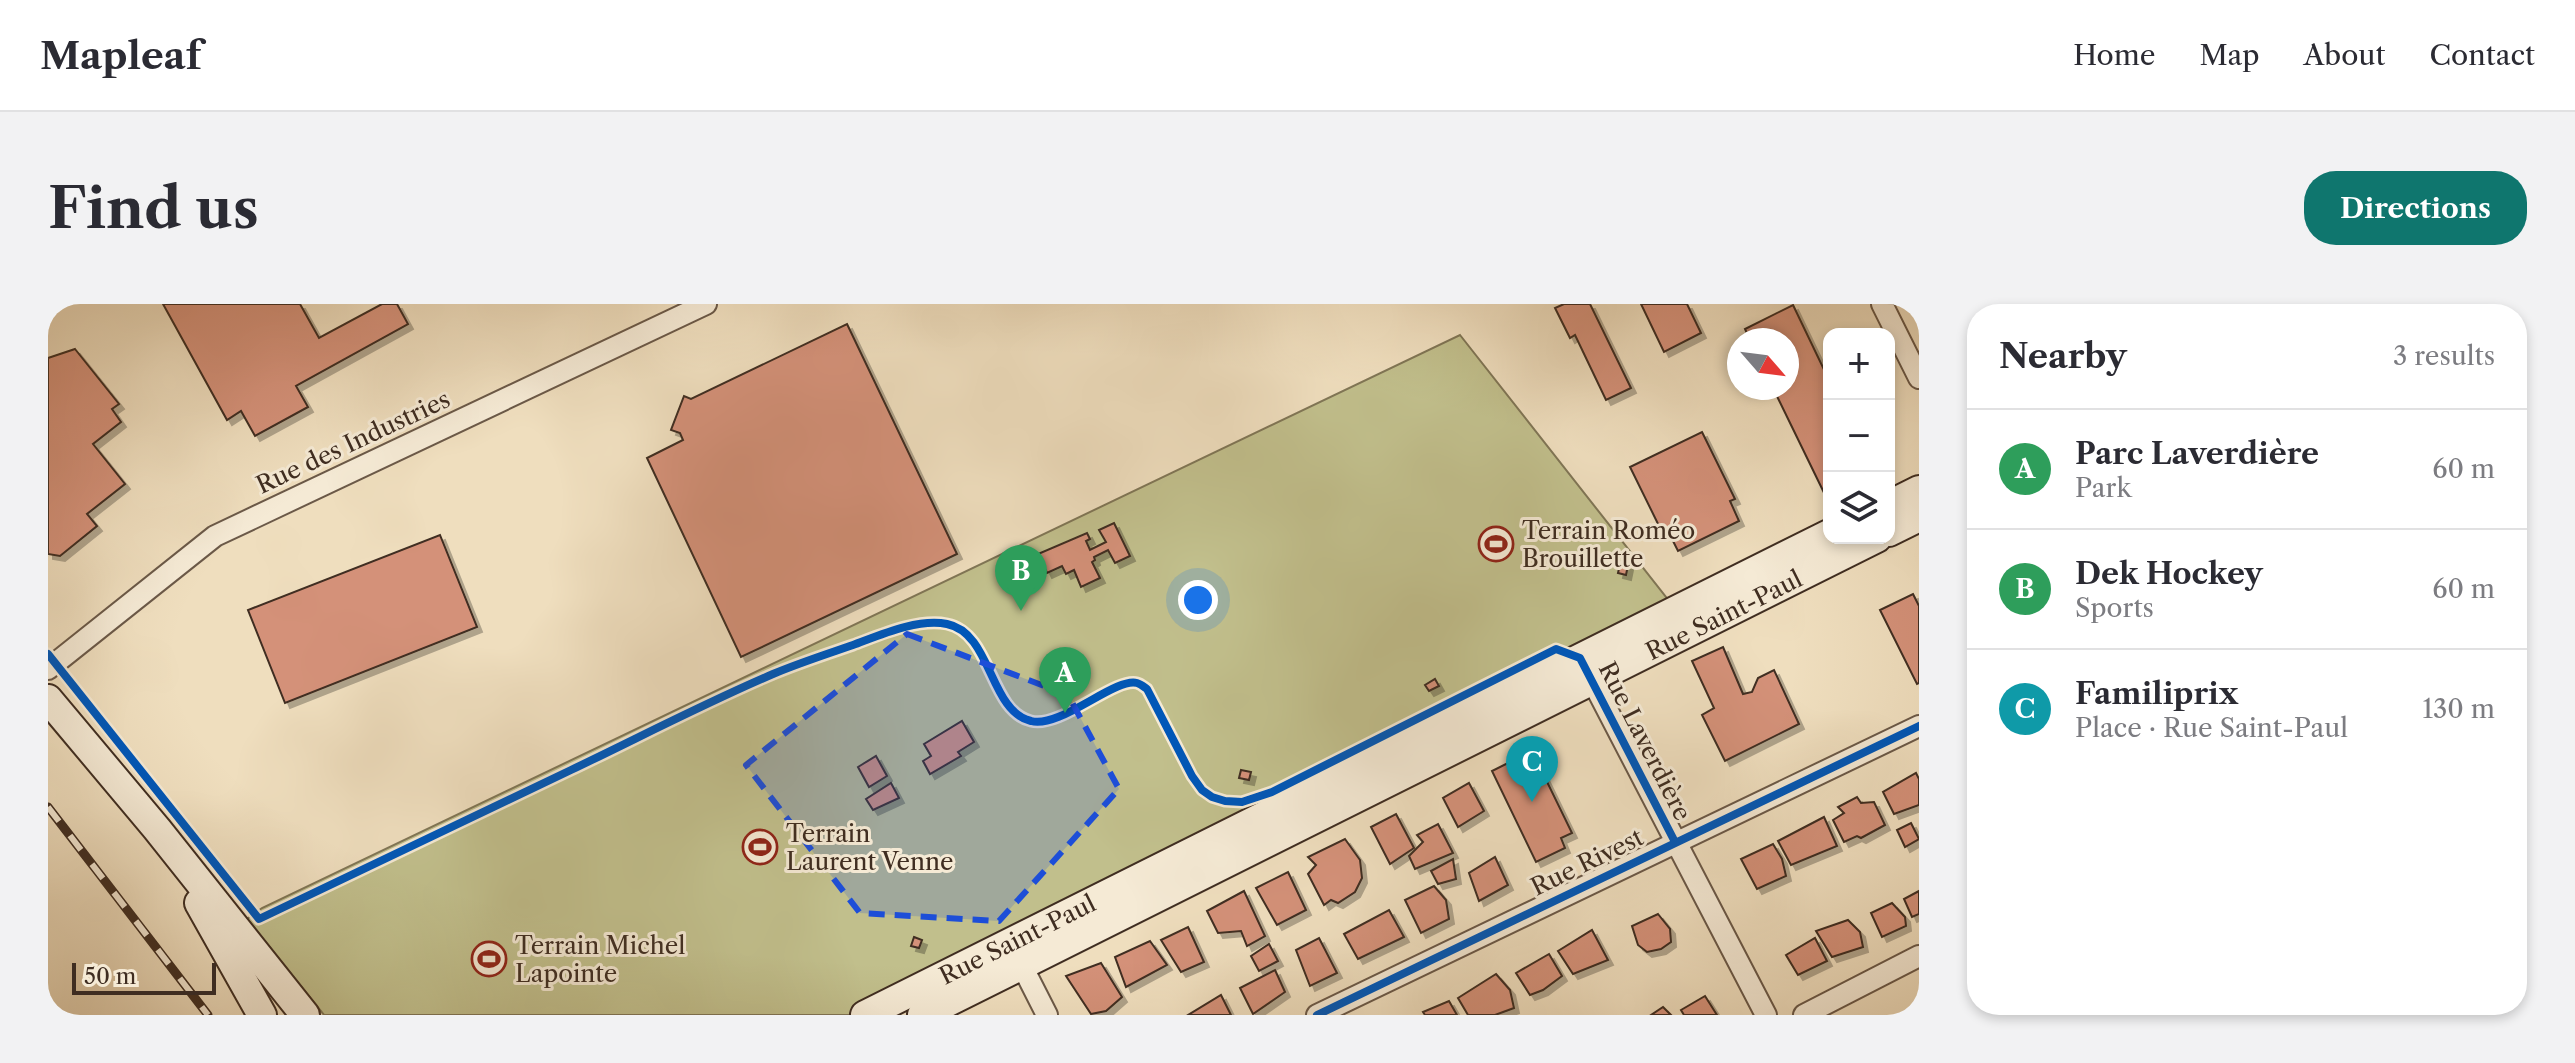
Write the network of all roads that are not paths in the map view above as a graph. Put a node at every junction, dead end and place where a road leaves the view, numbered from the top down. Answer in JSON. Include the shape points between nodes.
{"nodes":[{"id":1,"x":706,"y":304,"type":"edge"},
{"id":2,"x":1882,"y":304,"type":"edge"},
{"id":3,"x":1919,"y":378,"type":"edge"},
{"id":4,"x":1919,"y":490,"type":"edge"},
{"id":5,"x":1895,"y":502,"type":"edge"},
{"id":6,"x":1919,"y":517,"type":"edge"},
{"id":7,"x":1895,"y":529,"type":"edge"},
{"id":8,"x":1823,"y":538,"type":"edge"},
{"id":9,"x":1862,"y":544,"type":"edge"},
{"id":10,"x":1732,"y":597,"type":"junction"},
{"id":11,"x":48,"y":669,"type":"edge"},
{"id":12,"x":1586,"y":670,"type":"junction"},
{"id":13,"x":48,"y":699,"type":"edge"},
{"id":14,"x":1919,"y":726,"type":"edge"},
{"id":15,"x":157,"y":829,"type":"junction"},
{"id":16,"x":1675,"y":842,"type":"junction"},
{"id":17,"x":1016,"y":954,"type":"junction"},
{"id":18,"x":1919,"y":956,"type":"edge"},
{"id":19,"x":875,"y":1013,"type":"edge"},
{"id":20,"x":262,"y":1015,"type":"edge"},
{"id":21,"x":305,"y":1015,"type":"edge"},
{"id":22,"x":922,"y":1015,"type":"edge"},
{"id":23,"x":1047,"y":1015,"type":"edge"},
{"id":24,"x":1317,"y":1015,"type":"edge"},
{"id":25,"x":1766,"y":1015,"type":"edge"},
{"id":26,"x":1804,"y":1015,"type":"edge"}],
"edges":[{"from":1,"to":11,"type":"street","name":"Rue des Industries","via":[[215,536]]},
{"from":2,"to":3,"type":"street"},
{"from":4,"to":5,"type":"street"},
{"from":6,"to":7,"type":"street"},
{"from":8,"to":10,"type":"street","name":"Rue Saint-Paul"},
{"from":9,"to":10,"type":"street","name":"Rue Saint-Paul"},
{"from":10,"to":12,"type":"street","name":"Rue Saint-Paul"},
{"from":12,"to":16,"type":"street","name":"Rue Laverdière"},
{"from":12,"to":17,"type":"street","name":"Rue Saint-Paul"},
{"from":13,"to":15,"type":"street"},
{"from":14,"to":16,"type":"street","name":"Rue Rivest"},
{"from":15,"to":20,"type":"street"},
{"from":15,"to":21,"type":"street"},
{"from":16,"to":24,"type":"street","name":"Rue Rivest"},
{"from":16,"to":25,"type":"street","name":"Rue Laverdière"},
{"from":17,"to":19,"type":"street","name":"Rue Saint-Paul"},
{"from":17,"to":22,"type":"street","name":"Rue Saint-Paul"},
{"from":17,"to":23,"type":"street"},
{"from":18,"to":26,"type":"street"}]}
